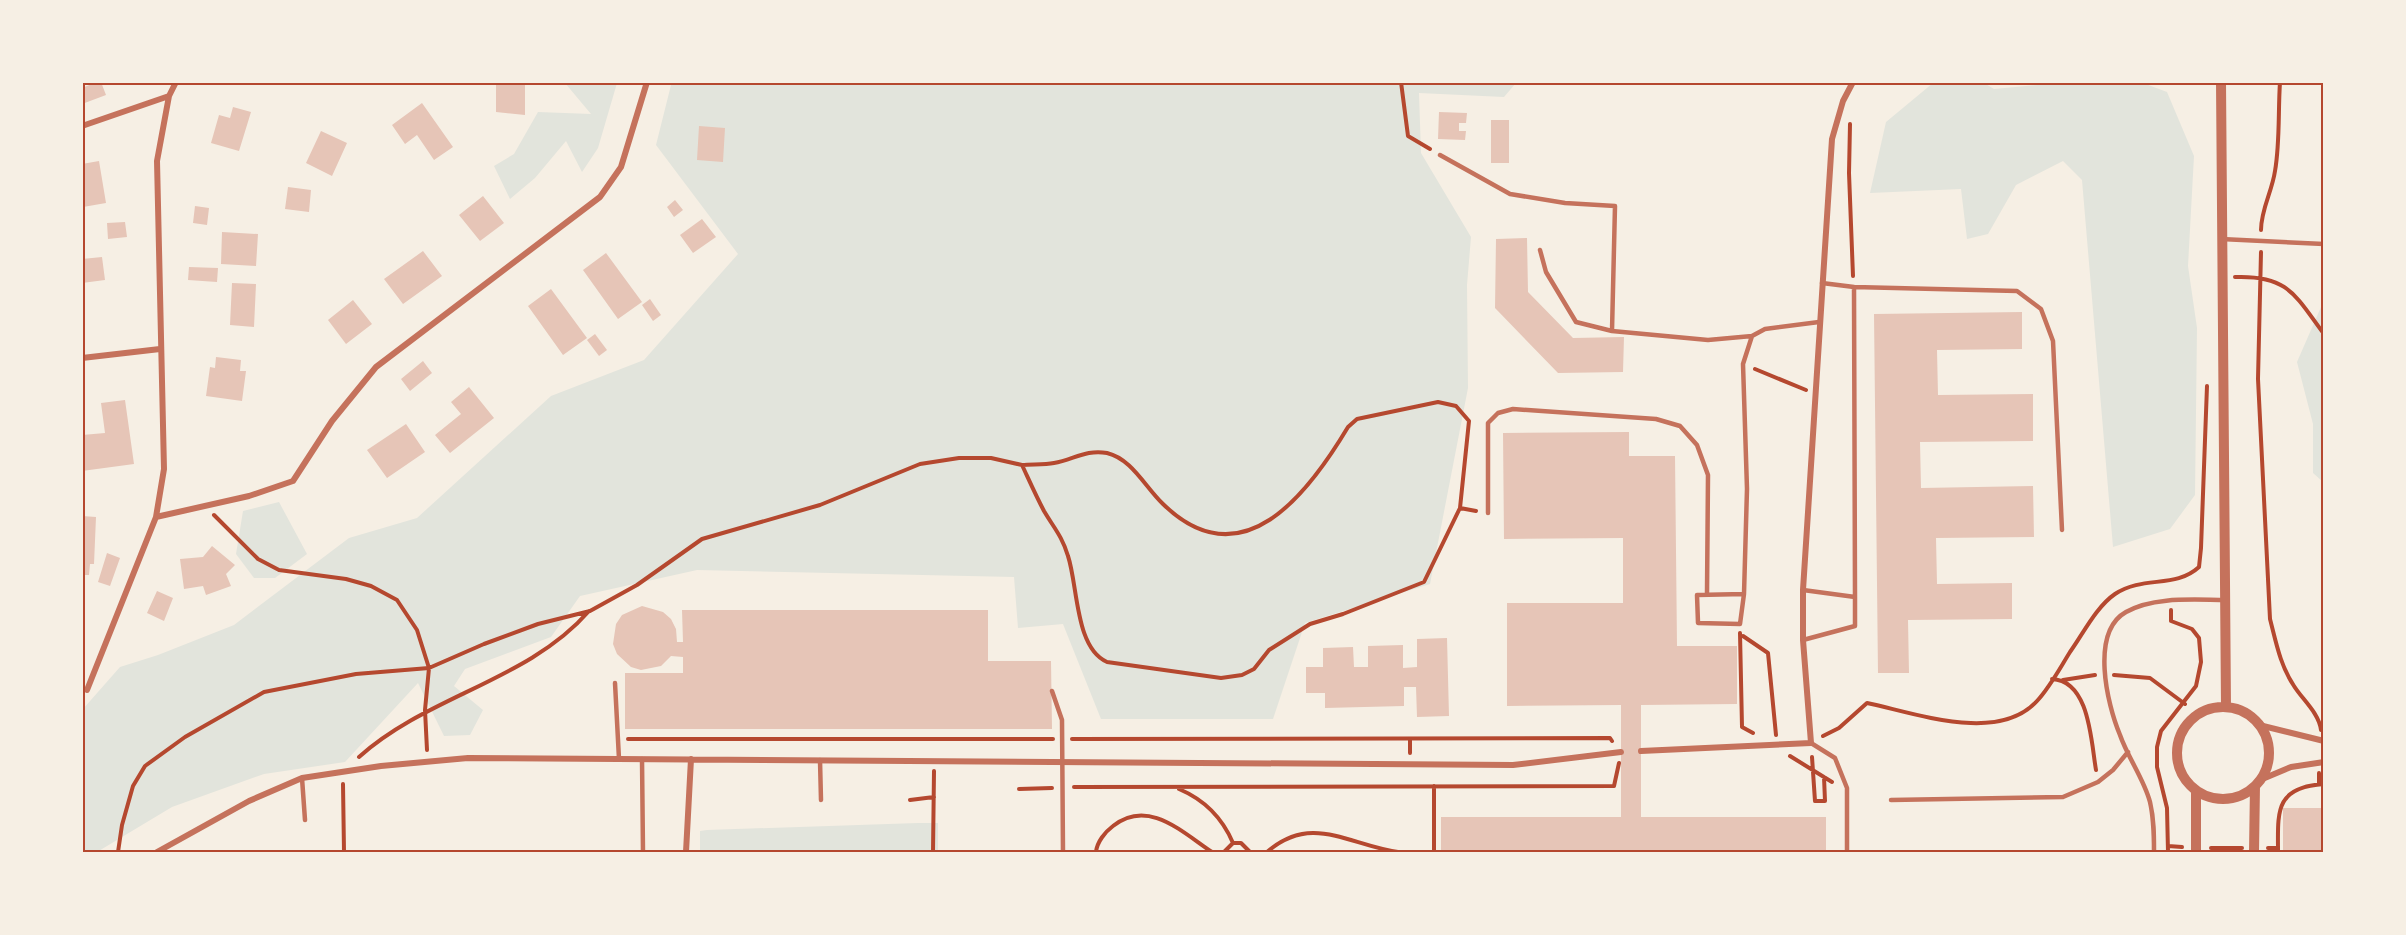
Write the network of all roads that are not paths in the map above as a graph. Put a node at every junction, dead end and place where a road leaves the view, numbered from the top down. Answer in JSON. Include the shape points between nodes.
{"nodes":[{"id":1,"x":176,"y":82,"type":"edge"},
{"id":2,"x":647,"y":82,"type":"edge"},
{"id":3,"x":1853,"y":82,"type":"edge"},
{"id":4,"x":2221,"y":82,"type":"edge"},
{"id":5,"x":169,"y":96,"type":"junction"},
{"id":6,"x":82,"y":126,"type":"edge"},
{"id":7,"x":1440,"y":155,"type":"road end"},
{"id":8,"x":2221,"y":239,"type":"junction"},
{"id":9,"x":2324,"y":244,"type":"edge"},
{"id":10,"x":1540,"y":250,"type":"dead end"},
{"id":11,"x":1822,"y":284,"type":"junction"},
{"id":12,"x":1854,"y":287,"type":"junction"},
{"id":13,"x":1820,"y":322,"type":"junction"},
{"id":14,"x":1612,"y":331,"type":"junction"},
{"id":15,"x":1752,"y":336,"type":"junction"},
{"id":16,"x":160,"y":349,"type":"junction"},
{"id":17,"x":82,"y":358,"type":"edge"},
{"id":18,"x":1488,"y":513,"type":"road end"},
{"id":19,"x":156,"y":517,"type":"junction"},
{"id":20,"x":2062,"y":530,"type":"dead end"},
{"id":21,"x":1803,"y":590,"type":"junction"},
{"id":22,"x":1707,"y":594,"type":"junction"},
{"id":23,"x":1744,"y":594,"type":"junction"},
{"id":24,"x":1855,"y":597,"type":"junction"},
{"id":25,"x":2226,"y":600,"type":"junction"},
{"id":26,"x":1803,"y":640,"type":"junction"},
{"id":27,"x":615,"y":683,"type":"dead end"},
{"id":28,"x":87,"y":690,"type":"dead end"},
{"id":29,"x":1052,"y":691,"type":"dead end"},
{"id":30,"x":2226,"y":707,"type":"junction"},
{"id":31,"x":2259,"y":725,"type":"junction"},
{"id":32,"x":2324,"y":741,"type":"edge"},
{"id":33,"x":1811,"y":742,"type":"junction"},
{"id":34,"x":1641,"y":751,"type":"dead end"},
{"id":35,"x":1621,"y":752,"type":"road end"},
{"id":36,"x":2128,"y":752,"type":"junction"},
{"id":37,"x":619,"y":759,"type":"junction"},
{"id":38,"x":642,"y":759,"type":"junction"},
{"id":39,"x":691,"y":759,"type":"junction"},
{"id":40,"x":820,"y":760,"type":"junction"},
{"id":41,"x":1062,"y":762,"type":"junction"},
{"id":42,"x":2324,"y":762,"type":"edge"},
{"id":43,"x":302,"y":778,"type":"junction"},
{"id":44,"x":2258,"y":783,"type":"junction"},
{"id":45,"x":2196,"y":790,"type":"junction"},
{"id":46,"x":820,"y":800,"type":"dead end"},
{"id":47,"x":1891,"y":800,"type":"dead end"},
{"id":48,"x":305,"y":820,"type":"dead end"},
{"id":49,"x":2196,"y":850,"type":"edge"},
{"id":50,"x":2254,"y":850,"type":"edge"},
{"id":51,"x":156,"y":852,"type":"edge"},
{"id":52,"x":643,"y":852,"type":"edge"},
{"id":53,"x":686,"y":852,"type":"edge"},
{"id":54,"x":1063,"y":852,"type":"edge"},
{"id":55,"x":1847,"y":852,"type":"edge"},
{"id":56,"x":2154,"y":852,"type":"edge"}],
"edges":[{"from":1,"to":5,"type":"street"},
{"from":2,"to":19,"type":"street","via":[[621,167],[600,197],[376,367],[332,421],[293,481],[249,496]]},
{"from":3,"to":11,"type":"street","via":[[1832,139]]},
{"from":4,"to":8,"type":"street"},
{"from":5,"to":6,"type":"street"},
{"from":5,"to":16,"type":"street","via":[[156,160]]},
{"from":7,"to":14,"type":"lane","via":[[1510,194],[1615,206]]},
{"from":8,"to":9,"type":"lane"},
{"from":8,"to":25,"type":"street"},
{"from":10,"to":14,"type":"lane","via":[[1546,272],[1576,322]]},
{"from":11,"to":12,"type":"lane"},
{"from":11,"to":13,"type":"street"},
{"from":12,"to":20,"type":"lane","via":[[2018,291],[2041,309],[2053,341]]},
{"from":12,"to":24,"type":"lane"},
{"from":13,"to":15,"type":"lane","via":[[1765,328]]},
{"from":13,"to":21,"type":"street"},
{"from":14,"to":15,"type":"lane","via":[[1708,340]]},
{"from":15,"to":23,"type":"lane","via":[[1743,364],[1747,489]]},
{"from":16,"to":17,"type":"street"},
{"from":16,"to":19,"type":"street","via":[[164,469]]},
{"from":18,"to":22,"type":"lane","via":[[1488,423],[1498,413],[1514,409],[1656,419],[1680,426],[1696,446],[1708,475]]},
{"from":19,"to":28,"type":"street"},
{"from":21,"to":24,"type":"lane"},
{"from":21,"to":26,"type":"street"},
{"from":22,"to":23,"type":"lane"},
{"from":22,"to":23,"type":"lane","via":[[1697,595],[1698,623],[1740,624]]},
{"from":24,"to":26,"type":"lane","via":[[1855,626]]},
{"from":25,"to":30,"type":"street"},
{"from":25,"to":36,"type":"lane","via":[[2152,603],[2126,611],[2112,623],[2106,640],[2106,674],[2119,734]]},
{"from":26,"to":33,"type":"street"},
{"from":27,"to":37,"type":"lane"},
{"from":29,"to":41,"type":"lane","via":[[1062,720]]},
{"from":30,"to":31,"type":"street","via":[[2239,709]]},
{"from":30,"to":45,"type":"street","via":[[2200,712],[2180,737],[2180,770]]},
{"from":31,"to":32,"type":"street"},
{"from":31,"to":44,"type":"street","via":[[2269,752]]},
{"from":33,"to":34,"type":"street"},
{"from":33,"to":55,"type":"lane","via":[[1835,758],[1847,788]]},
{"from":35,"to":41,"type":"street","via":[[1513,765]]},
{"from":36,"to":47,"type":"lane","via":[[2098,782],[2063,796]]},
{"from":36,"to":56,"type":"lane","via":[[2149,800]]},
{"from":37,"to":38,"type":"street"},
{"from":37,"to":43,"type":"street","via":[[468,758]]},
{"from":38,"to":39,"type":"street"},
{"from":38,"to":52,"type":"lane"},
{"from":39,"to":40,"type":"street"},
{"from":39,"to":53,"type":"street"},
{"from":40,"to":41,"type":"street"},
{"from":40,"to":46,"type":"lane"},
{"from":41,"to":54,"type":"lane"},
{"from":42,"to":44,"type":"street","via":[[2291,767]]},
{"from":43,"to":48,"type":"lane"},
{"from":43,"to":51,"type":"street","via":[[249,801]]},
{"from":44,"to":45,"type":"street","via":[[2233,798],[2208,796]]},
{"from":44,"to":50,"type":"street"},
{"from":45,"to":49,"type":"street"}]}
